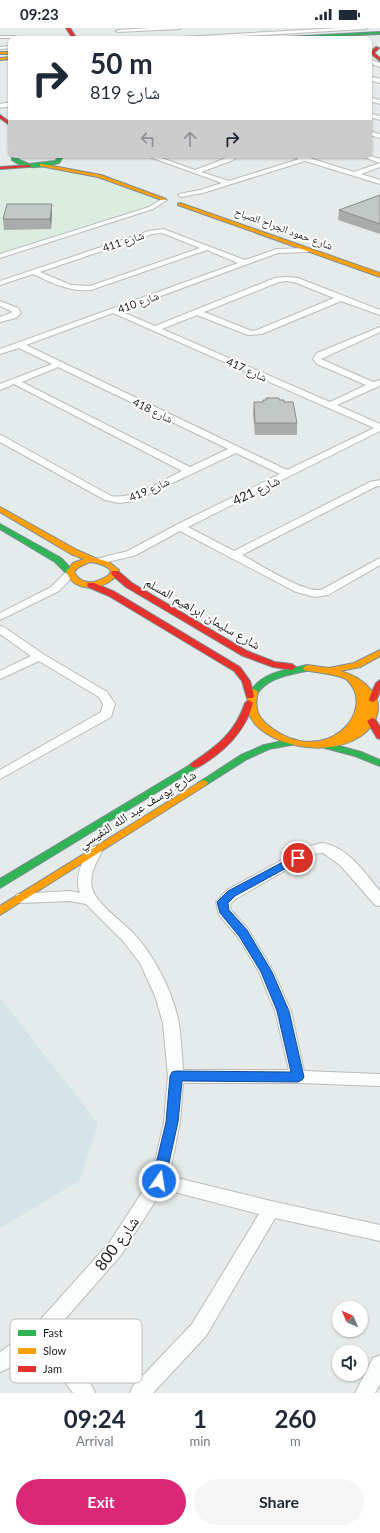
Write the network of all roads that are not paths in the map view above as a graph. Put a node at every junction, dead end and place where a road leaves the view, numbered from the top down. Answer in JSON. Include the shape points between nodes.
{"nodes":[{"id":1,"x":179,"y":28,"type":"edge"},
{"id":2,"x":365,"y":28,"type":"edge"},
{"id":3,"x":117,"y":30,"type":"edge"},
{"id":4,"x":380,"y":34,"type":"edge"},
{"id":5,"x":219,"y":36,"type":"edge"},
{"id":6,"x":323,"y":36,"type":"edge"},
{"id":7,"x":353,"y":36,"type":"edge"},
{"id":8,"x":368,"y":36,"type":"edge"},
{"id":9,"x":379,"y":46,"type":"edge"},
{"id":10,"x":380,"y":60,"type":"edge"},
{"id":11,"x":0,"y":116,"type":"edge"},
{"id":12,"x":8,"y":123,"type":"edge"},
{"id":13,"x":13,"y":158,"type":"edge"},
{"id":14,"x":15,"y":158,"type":"edge"},
{"id":15,"x":57,"y":158,"type":"edge"},
{"id":16,"x":61,"y":158,"type":"edge"},
{"id":17,"x":155,"y":158,"type":"edge"},
{"id":18,"x":232,"y":158,"type":"edge"},
{"id":19,"x":301,"y":158,"type":"edge"},
{"id":20,"x":304,"y":159,"type":"junction"},
{"id":21,"x":0,"y":163,"type":"edge"},
{"id":22,"x":380,"y":165,"type":"edge"},
{"id":23,"x":29,"y":166,"type":"junction"},
{"id":24,"x":42,"y":166,"type":"junction"},
{"id":25,"x":0,"y":168,"type":"edge"},
{"id":26,"x":194,"y":172,"type":"junction"},
{"id":27,"x":354,"y":174,"type":"junction"},
{"id":28,"x":138,"y":182,"type":"junction"},
{"id":29,"x":380,"y":182,"type":"edge"},
{"id":30,"x":228,"y":184,"type":"junction"},
{"id":31,"x":128,"y":185,"type":"junction"},
{"id":32,"x":201,"y":192,"type":"junction"},
{"id":33,"x":178,"y":199,"type":"junction"},
{"id":34,"x":164,"y":200,"type":"junction"},
{"id":35,"x":191,"y":200,"type":"junction"},
{"id":36,"x":151,"y":208,"type":"junction"},
{"id":37,"x":278,"y":239,"type":"junction"},
{"id":38,"x":207,"y":248,"type":"junction"},
{"id":39,"x":307,"y":250,"type":"junction"},
{"id":40,"x":277,"y":251,"type":"junction"},
{"id":41,"x":0,"y":256,"type":"edge"},
{"id":42,"x":357,"y":259,"type":"junction"},
{"id":43,"x":246,"y":262,"type":"junction"},
{"id":44,"x":346,"y":263,"type":"junction"},
{"id":45,"x":380,"y":267,"type":"edge"},
{"id":46,"x":33,"y":272,"type":"junction"},
{"id":47,"x":380,"y":275,"type":"edge"},
{"id":48,"x":0,"y":283,"type":"edge"},
{"id":49,"x":341,"y":298,"type":"junction"},
{"id":50,"x":0,"y":303,"type":"edge"},
{"id":51,"x":114,"y":311,"type":"junction"},
{"id":52,"x":197,"y":312,"type":"junction"},
{"id":53,"x":380,"y":313,"type":"edge"},
{"id":54,"x":0,"y":320,"type":"edge"},
{"id":55,"x":154,"y":329,"type":"junction"},
{"id":56,"x":380,"y":329,"type":"edge"},
{"id":57,"x":19,"y":345,"type":"junction"},
{"id":58,"x":0,"y":352,"type":"edge"},
{"id":59,"x":59,"y":364,"type":"junction"},
{"id":60,"x":14,"y":381,"type":"junction"},
{"id":61,"x":377,"y":383,"type":"edge"},
{"id":62,"x":0,"y":387,"type":"edge"},
{"id":63,"x":330,"y":405,"type":"junction"},
{"id":64,"x":380,"y":427,"type":"edge"},
{"id":65,"x":0,"y":438,"type":"edge"},
{"id":66,"x":236,"y":449,"type":"junction"},
{"id":67,"x":190,"y":470,"type":"junction"},
{"id":68,"x":287,"y":474,"type":"junction"},
{"id":69,"x":380,"y":483,"type":"edge"},
{"id":70,"x":0,"y":509,"type":"edge"},
{"id":71,"x":0,"y":526,"type":"edge"},
{"id":72,"x":180,"y":527,"type":"junction"},
{"id":73,"x":132,"y":553,"type":"junction"},
{"id":74,"x":233,"y":556,"type":"junction"},
{"id":75,"x":97,"y":560,"type":"junction"},
{"id":76,"x":380,"y":561,"type":"edge"},
{"id":77,"x":115,"y":571,"type":"junction"},
{"id":78,"x":70,"y":573,"type":"junction"},
{"id":79,"x":87,"y":584,"type":"junction"},
{"id":80,"x":48,"y":594,"type":"junction"},
{"id":81,"x":0,"y":617,"type":"edge"},
{"id":82,"x":0,"y":628,"type":"edge"},
{"id":83,"x":202,"y":628,"type":"junction"},
{"id":84,"x":186,"y":638,"type":"junction"},
{"id":85,"x":380,"y":653,"type":"edge"},
{"id":86,"x":39,"y":656,"type":"junction"},
{"id":87,"x":307,"y":668,"type":"junction"},
{"id":88,"x":330,"y":670,"type":"junction"},
{"id":89,"x":0,"y":676,"type":"edge"},
{"id":90,"x":380,"y":683,"type":"edge"},
{"id":91,"x":373,"y":698,"type":"junction"},
{"id":92,"x":250,"y":699,"type":"junction"},
{"id":93,"x":372,"y":721,"type":"junction"},
{"id":94,"x":380,"y":736,"type":"edge"},
{"id":95,"x":293,"y":742,"type":"junction"},
{"id":96,"x":320,"y":745,"type":"junction"},
{"id":97,"x":380,"y":764,"type":"edge"},
{"id":98,"x":0,"y":775,"type":"edge"},
{"id":99,"x":95,"y":852,"type":"junction"},
{"id":100,"x":0,"y":884,"type":"edge"},
{"id":101,"x":20,"y":898,"type":"junction"},
{"id":102,"x":90,"y":900,"type":"junction"},
{"id":103,"x":380,"y":901,"type":"edge"},
{"id":104,"x":0,"y":911,"type":"edge"},
{"id":105,"x":176,"y":1076,"type":"junction"},
{"id":106,"x":298,"y":1077,"type":"junction"},
{"id":107,"x":380,"y":1080,"type":"edge"},
{"id":108,"x":159,"y":1181,"type":"junction"},
{"id":109,"x":271,"y":1209,"type":"junction"},
{"id":110,"x":380,"y":1233,"type":"edge"},
{"id":111,"x":53,"y":1319,"type":"edge"},
{"id":112,"x":10,"y":1355,"type":"edge"},
{"id":113,"x":0,"y":1362,"type":"edge"},
{"id":114,"x":380,"y":1364,"type":"edge"},
{"id":115,"x":77,"y":1383,"type":"edge"},
{"id":116,"x":85,"y":1393,"type":"edge"},
{"id":117,"x":140,"y":1393,"type":"edge"},
{"id":118,"x":365,"y":1393,"type":"edge"}],
"edges":[{"from":1,"to":3,"type":"street"},
{"from":2,"to":5,"type":"street"},
{"from":4,"to":6,"type":"street"},
{"from":4,"to":7,"type":"street"},
{"from":4,"to":8,"type":"street"},
{"from":9,"to":10,"type":"street","via":[[372,53]]},
{"from":11,"to":12,"type":"street"},
{"from":13,"to":21,"type":"street"},
{"from":14,"to":23,"type":"street","via":[[18,163]]},
{"from":15,"to":24,"type":"street","via":[[53,163]]},
{"from":16,"to":28,"type":"street","name":"شارع حمود الجراح الصباح"},
{"from":17,"to":26,"type":"street"},
{"from":18,"to":26,"type":"street"},
{"from":19,"to":20,"type":"street"},
{"from":20,"to":27,"type":"street"},
{"from":20,"to":30,"type":"street"},
{"from":22,"to":27,"type":"street"},
{"from":23,"to":24,"type":"street"},
{"from":23,"to":25,"type":"street"},
{"from":24,"to":31,"type":"street","via":[[91,174]]},
{"from":26,"to":30,"type":"street"},
{"from":27,"to":29,"type":"street"},
{"from":28,"to":31,"type":"street"},
{"from":28,"to":33,"type":"street","name":"شارع حمود الجراح الصباح"},
{"from":30,"to":32,"type":"street"},
{"from":31,"to":34,"type":"street"},
{"from":32,"to":33,"type":"street"},
{"from":32,"to":35,"type":"street"},
{"from":33,"to":34,"type":"street","via":[[170,195]]},
{"from":33,"to":35,"type":"street","name":"شارع حمود الجراح الصباح","via":[[188,196]]},
{"from":33,"to":36,"type":"street"},
{"from":33,"to":37,"type":"street","name":"شارع حمود الجراح الصباح"},
{"from":34,"to":36,"type":"street"},
{"from":35,"to":42,"type":"street","name":"شارع حمود الجراح الصباح"},
{"from":36,"to":41,"type":"street"},
{"from":37,"to":39,"type":"street","name":"شارع حمود الجراح الصباح"},
{"from":37,"to":40,"type":"street","via":[[282,246]]},
{"from":38,"to":43,"type":"street","name":"شارع 411"},
{"from":38,"to":46,"type":"street","name":"شارع 411","via":[[163,231],[150,232]]},
{"from":38,"to":46,"type":"street","via":[[82,290]]},
{"from":39,"to":40,"type":"street","name":"شارع 410"},
{"from":39,"to":44,"type":"street","name":"شارع حمود الجراح الصباح"},
{"from":40,"to":43,"type":"street","name":"شارع 410"},
{"from":42,"to":44,"type":"street"},
{"from":42,"to":45,"type":"street","name":"شارع حمود الجراح الصباح"},
{"from":43,"to":51,"type":"street","name":"شارع 410"},
{"from":44,"to":47,"type":"street","name":"شارع حمود الجراح الصباح"},
{"from":46,"to":48,"type":"street","name":"شارع 411"},
{"from":49,"to":52,"type":"street","via":[[286,279]]},
{"from":49,"to":52,"type":"street","via":[[259,332],[250,333]]},
{"from":49,"to":53,"type":"street"},
{"from":50,"to":54,"type":"street","via":[[16,312],[13,316]]},
{"from":51,"to":55,"type":"street","name":"شارع 417"},
{"from":51,"to":57,"type":"street","name":"شارع 410"},
{"from":52,"to":55,"type":"street"},
{"from":55,"to":63,"type":"street","name":"شارع 417"},
{"from":56,"to":61,"type":"street","via":[[316,359]]},
{"from":57,"to":58,"type":"street","name":"شارع 410"},
{"from":57,"to":59,"type":"street","name":"شارع 418"},
{"from":59,"to":60,"type":"street"},
{"from":59,"to":66,"type":"street","name":"شارع 418"},
{"from":60,"to":62,"type":"street"},
{"from":60,"to":67,"type":"street"},
{"from":61,"to":63,"type":"street"},
{"from":63,"to":64,"type":"street","name":"شارع 417"},
{"from":64,"to":68,"type":"street","name":"شارع 421"},
{"from":65,"to":67,"type":"street","name":"شارع 419","via":[[108,498],[119,500],[131,499]]},
{"from":66,"to":67,"type":"street","name":"شارع 419"},
{"from":66,"to":68,"type":"street","name":"شارع 418"},
{"from":68,"to":72,"type":"street","name":"شارع 421"},
{"from":69,"to":74,"type":"street","via":[[373,484]]},
{"from":70,"to":75,"type":"street","via":[[74,552]]},
{"from":71,"to":78,"type":"street","via":[[58,560]]},
{"from":72,"to":73,"type":"street","name":"شارع 421"},
{"from":72,"to":74,"type":"street"},
{"from":73,"to":75,"type":"street","name":"شارع 421"},
{"from":73,"to":77,"type":"street","name":"شارع 421"},
{"from":74,"to":76,"type":"street","via":[[300,590],[315,594],[324,592]]},
{"from":75,"to":77,"type":"street","name":"شارع سليمان ابراهيم المسلم","via":[[112,566]]},
{"from":75,"to":78,"type":"street","via":[[76,564]]},
{"from":77,"to":79,"type":"street","via":[[110,580]]},
{"from":77,"to":83,"type":"street","name":"شارع سليمان ابراهيم المسلم","via":[[128,585]]},
{"from":78,"to":79,"type":"street","via":[[72,578]]},
{"from":78,"to":80,"type":"street","via":[[61,585]]},
{"from":79,"to":80,"type":"street"},
{"from":79,"to":84,"type":"street","via":[[112,594]]},
{"from":80,"to":81,"type":"street"},
{"from":82,"to":86,"type":"street"},
{"from":83,"to":84,"type":"street","via":[[200,637]]},
{"from":83,"to":87,"type":"street","name":"شارع سليمان ابراهيم المسلم","via":[[258,659],[278,665]]},
{"from":84,"to":92,"type":"street","via":[[237,669],[249,686]]},
{"from":85,"to":88,"type":"street","via":[[356,665]]},
{"from":86,"to":89,"type":"street"},
{"from":86,"to":98,"type":"street","via":[[103,695],[109,704],[106,714]]},
{"from":87,"to":88,"type":"street"},
{"from":87,"to":92,"type":"street","via":[[287,670],[271,676],[258,685]]},
{"from":88,"to":91,"type":"street","via":[[349,676],[364,686]]},
{"from":90,"to":91,"type":"street"},
{"from":91,"to":93,"type":"street","via":[[375,710]]},
{"from":92,"to":95,"type":"street","via":[[252,715],[261,726],[275,736]]},
{"from":92,"to":100,"type":"street","name":"شارع يوسف عبد الله النفيسي","via":[[242,724],[215,752]]},
{"from":93,"to":94,"type":"street"},
{"from":93,"to":96,"type":"street","via":[[352,738]]},
{"from":95,"to":96,"type":"street"},
{"from":95,"to":99,"type":"street","name":"شارع يوسف عبد الله النفيسي","via":[[267,747],[244,757]]},
{"from":96,"to":97,"type":"street","via":[[352,752]]},
{"from":99,"to":101,"type":"street","name":"شارع يوسف عبد الله النفيسي"},
{"from":99,"to":102,"type":"street","via":[[86,873],[85,888]]},
{"from":101,"to":102,"type":"street","via":[[69,896]]},
{"from":101,"to":104,"type":"street","name":"شارع يوسف عبد الله النفيسي"},
{"from":102,"to":105,"type":"street","name":"شارع 800","via":[[128,937],[146,960],[156,979],[171,1023]]},
{"from":103,"to":106,"type":"street","via":[[360,876],[337,855],[324,848],[311,850],[232,894],[223,902],[224,911],[243,933],[266,972],[283,1011]]},
{"from":105,"to":106,"type":"street"},
{"from":105,"to":108,"type":"street","name":"شارع 800","via":[[172,1122]]},
{"from":106,"to":107,"type":"street"},
{"from":108,"to":109,"type":"street"},
{"from":108,"to":111,"type":"street","name":"شارع 800","via":[[115,1249]]},
{"from":109,"to":110,"type":"street"},
{"from":109,"to":117,"type":"street","via":[[199,1330]]},
{"from":112,"to":113,"type":"street","name":"شارع 800"},
{"from":114,"to":118,"type":"street"},
{"from":115,"to":116,"type":"street"}]}
